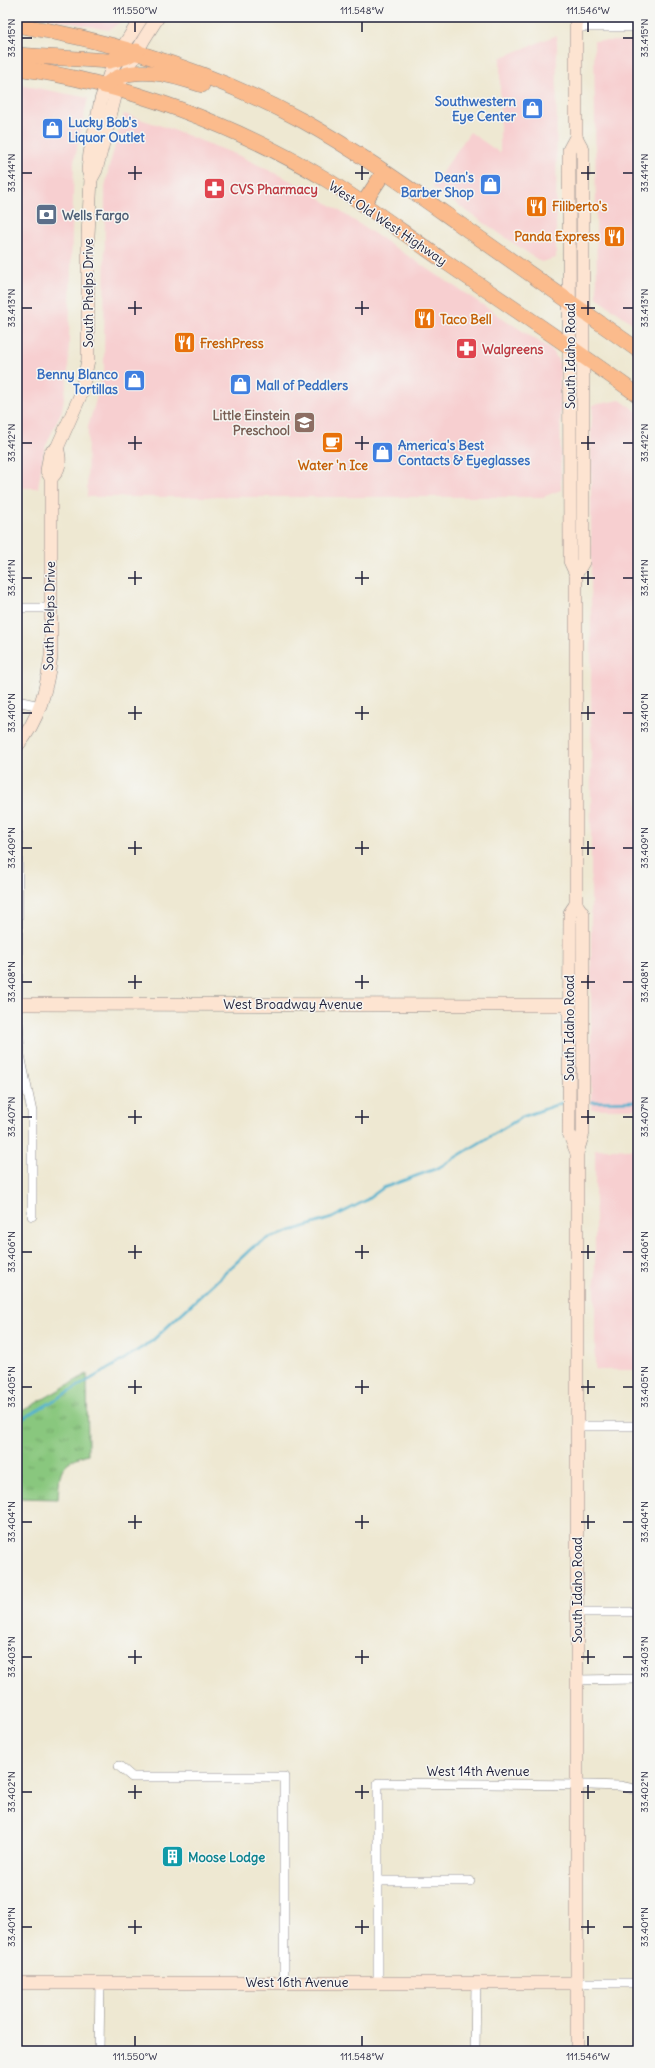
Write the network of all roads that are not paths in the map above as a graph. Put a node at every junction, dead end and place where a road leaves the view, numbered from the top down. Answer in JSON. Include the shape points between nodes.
{"nodes":[{"id":1,"x":142,"y":17,"type":"edge"},
{"id":2,"x":158,"y":17,"type":"edge"},
{"id":3,"x":576,"y":22,"type":"edge"},
{"id":4,"x":17,"y":25,"type":"edge"},
{"id":5,"x":638,"y":27,"type":"edge"},
{"id":6,"x":125,"y":53,"type":"junction"},
{"id":7,"x":17,"y":55,"type":"edge"},
{"id":8,"x":17,"y":68,"type":"edge"},
{"id":9,"x":124,"y":74,"type":"junction"},
{"id":10,"x":111,"y":88,"type":"junction"},
{"id":11,"x":302,"y":120,"type":"junction"},
{"id":12,"x":576,"y":137,"type":"junction"},
{"id":13,"x":384,"y":172,"type":"junction"},
{"id":14,"x":363,"y":204,"type":"junction"},
{"id":15,"x":570,"y":301,"type":"junction"},
{"id":16,"x":583,"y":311,"type":"junction"},
{"id":17,"x":570,"y":346,"type":"junction"},
{"id":18,"x":638,"y":350,"type":"edge"},
{"id":19,"x":583,"y":356,"type":"junction"},
{"id":20,"x":638,"y":395,"type":"edge"},
{"id":21,"x":576,"y":574,"type":"junction"},
{"id":22,"x":17,"y":608,"type":"edge"},
{"id":23,"x":50,"y":608,"type":"junction"},
{"id":24,"x":17,"y":701,"type":"edge"},
{"id":25,"x":40,"y":706,"type":"junction"},
{"id":26,"x":17,"y":746,"type":"edge"},
{"id":27,"x":18,"y":836,"type":"edge"},
{"id":28,"x":576,"y":904,"type":"junction"},
{"id":29,"x":17,"y":1004,"type":"edge"},
{"id":30,"x":569,"y":1005,"type":"junction"},
{"id":31,"x":577,"y":1153,"type":"junction"},
{"id":32,"x":32,"y":1216,"type":"dead end"},
{"id":33,"x":577,"y":1426,"type":"junction"},
{"id":34,"x":638,"y":1426,"type":"edge"},
{"id":35,"x":577,"y":1612,"type":"junction"},
{"id":36,"x":638,"y":1612,"type":"edge"},
{"id":37,"x":638,"y":1679,"type":"edge"},
{"id":38,"x":577,"y":1680,"type":"junction"},
{"id":39,"x":119,"y":1766,"type":"dead end"},
{"id":40,"x":577,"y":1784,"type":"junction"},
{"id":41,"x":638,"y":1790,"type":"edge"},
{"id":42,"x":379,"y":1881,"type":"junction"},
{"id":43,"x":470,"y":1881,"type":"dead end"},
{"id":44,"x":100,"y":1982,"type":"junction"},
{"id":45,"x":284,"y":1982,"type":"junction"},
{"id":46,"x":378,"y":1982,"type":"junction"},
{"id":47,"x":476,"y":1982,"type":"junction"},
{"id":48,"x":17,"y":1983,"type":"edge"},
{"id":49,"x":577,"y":1983,"type":"junction"},
{"id":50,"x":638,"y":1983,"type":"edge"},
{"id":51,"x":99,"y":2051,"type":"edge"},
{"id":52,"x":475,"y":2051,"type":"edge"},
{"id":53,"x":577,"y":2051,"type":"edge"}],
"edges":[{"from":1,"to":6,"type":"main road"},
{"from":2,"to":6,"type":"main road"},
{"from":3,"to":5,"type":"street"},
{"from":3,"to":12,"type":"main road","name":"South Idaho Road"},
{"from":4,"to":6,"type":"main road"},
{"from":6,"to":7,"type":"main road","via":[[99,61],[59,56]]},
{"from":6,"to":9,"type":"main road"},
{"from":6,"to":10,"type":"main road","name":"South Phelps Drive"},
{"from":6,"to":11,"type":"main road","via":[[211,78]]},
{"from":8,"to":10,"type":"main road","name":"West Old West Highway"},
{"from":9,"to":10,"type":"main road","via":[[116,77]]},
{"from":9,"to":11,"type":"main road","via":[[144,73],[187,80],[291,121]]},
{"from":10,"to":14,"type":"main road","name":"West Old West Highway","via":[[192,115],[255,142],[326,180]]},
{"from":10,"to":23,"type":"main road","name":"South Phelps Drive","via":[[96,170],[91,179],[88,235],[88,360],[83,389],[57,448],[50,453],[48,462],[47,471],[51,478]]},
{"from":11,"to":13,"type":"main road"},
{"from":12,"to":15,"type":"main road","name":"South Idaho Road","via":[[570,150]]},
{"from":12,"to":16,"type":"main road","name":"South Idaho Road","via":[[583,150]]},
{"from":13,"to":14,"type":"main road"},
{"from":13,"to":15,"type":"main road"},
{"from":14,"to":17,"type":"main road","name":"West Old West Highway"},
{"from":15,"to":16,"type":"main road"},
{"from":15,"to":17,"type":"main road","name":"South Idaho Road"},
{"from":16,"to":18,"type":"main road"},
{"from":16,"to":19,"type":"main road","name":"South Idaho Road"},
{"from":17,"to":19,"type":"main road","name":"West Old West Highway"},
{"from":17,"to":21,"type":"main road","name":"South Idaho Road","via":[[570,561]]},
{"from":19,"to":20,"type":"main road","name":"West Old West Highway"},
{"from":19,"to":21,"type":"main road","name":"South Idaho Road","via":[[583,562]]},
{"from":21,"to":28,"type":"main road","name":"South Idaho Road"},
{"from":22,"to":23,"type":"street"},
{"from":23,"to":25,"type":"main road","name":"South Phelps Drive","via":[[51,656],[48,680]]},
{"from":24,"to":25,"type":"street"},
{"from":25,"to":26,"type":"main road","name":"South Phelps Drive"},
{"from":27,"to":29,"type":"street"},
{"from":28,"to":30,"type":"main road","name":"South Idaho Road","via":[[570,913]]},
{"from":28,"to":31,"type":"main road","name":"South Idaho Road","via":[[583,914],[583,1133]]},
{"from":29,"to":30,"type":"main road","name":"West Broadway Avenue"},
{"from":29,"to":32,"type":"street","via":[[20,1055],[32,1112]]},
{"from":30,"to":31,"type":"main road","name":"South Idaho Road","via":[[570,1133]]},
{"from":31,"to":33,"type":"main road","name":"South Idaho Road"},
{"from":33,"to":34,"type":"street"},
{"from":33,"to":35,"type":"main road","name":"South Idaho Road"},
{"from":35,"to":36,"type":"street"},
{"from":35,"to":38,"type":"main road","name":"South Idaho Road"},
{"from":37,"to":38,"type":"street"},
{"from":38,"to":40,"type":"main road","name":"South Idaho Road"},
{"from":39,"to":45,"type":"street","via":[[132,1777],[284,1777]]},
{"from":40,"to":41,"type":"street","name":"West 14th Avenue","via":[[620,1786]]},
{"from":40,"to":42,"type":"street","name":"West 14th Avenue","via":[[378,1783]]},
{"from":40,"to":49,"type":"main road","name":"South Idaho Road"},
{"from":42,"to":43,"type":"street"},
{"from":42,"to":46,"type":"street"},
{"from":44,"to":45,"type":"main road","name":"West 16th Avenue"},
{"from":44,"to":48,"type":"main road","name":"West 16th Avenue"},
{"from":44,"to":51,"type":"street"},
{"from":45,"to":46,"type":"main road","name":"West 16th Avenue"},
{"from":46,"to":47,"type":"main road","name":"West 16th Avenue"},
{"from":47,"to":49,"type":"main road","name":"West 16th Avenue"},
{"from":47,"to":52,"type":"street"},
{"from":49,"to":50,"type":"street"},
{"from":49,"to":53,"type":"main road","name":"South Idaho Road"}]}
